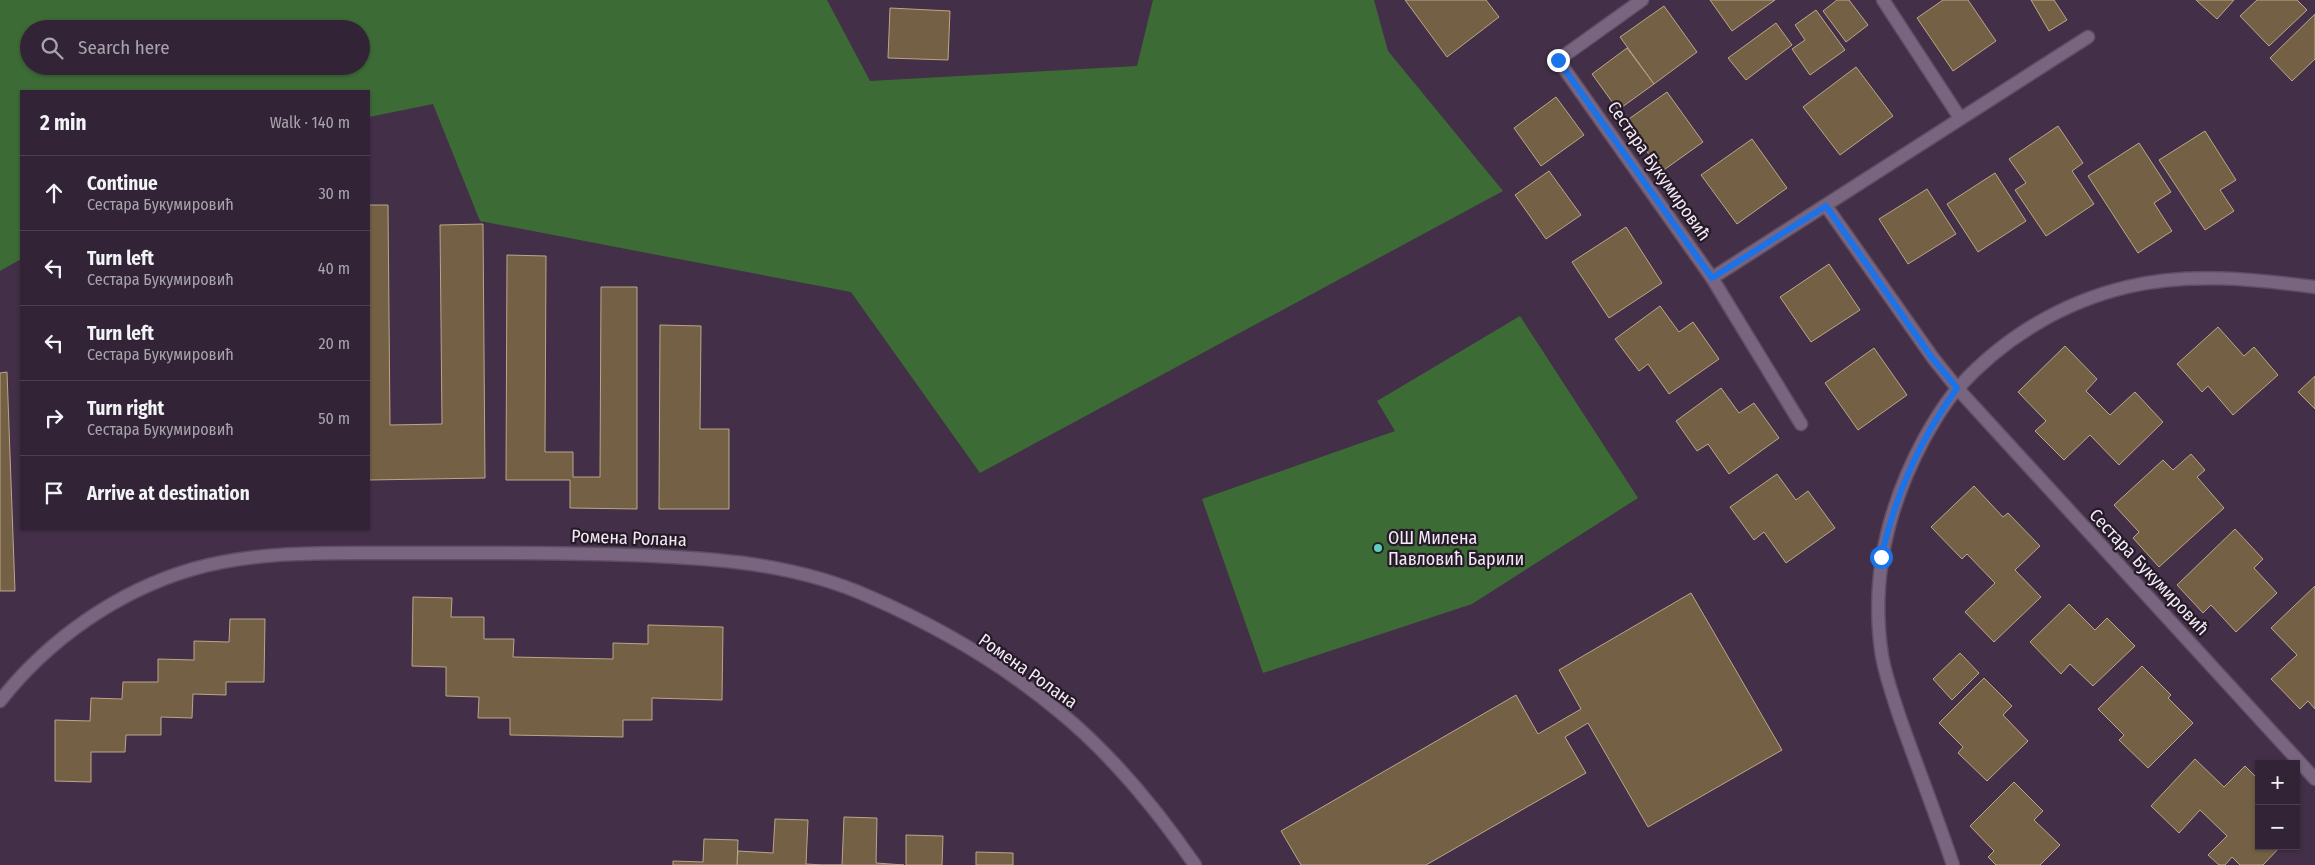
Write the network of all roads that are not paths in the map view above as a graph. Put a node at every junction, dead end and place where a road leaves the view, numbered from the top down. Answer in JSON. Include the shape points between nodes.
{"nodes":[{"id":1,"x":1642,"y":0,"type":"edge"},
{"id":2,"x":1883,"y":0,"type":"edge"},
{"id":3,"x":2088,"y":37,"type":"dead end"},
{"id":4,"x":1960,"y":118,"type":"junction"},
{"id":5,"x":1826,"y":206,"type":"junction"},
{"id":6,"x":1712,"y":278,"type":"junction"},
{"id":7,"x":2315,"y":287,"type":"edge"},
{"id":8,"x":1957,"y":388,"type":"junction"},
{"id":9,"x":1802,"y":424,"type":"dead end"},
{"id":10,"x":0,"y":701,"type":"edge"},
{"id":11,"x":2315,"y":778,"type":"edge"},
{"id":12,"x":1195,"y":865,"type":"edge"},
{"id":13,"x":1954,"y":865,"type":"edge"}],
"edges":[{"from":1,"to":6,"type":"street","name":"Сестара Букумировић","via":[[1558,60]]},
{"from":2,"to":4,"type":"street"},
{"from":3,"to":4,"type":"street"},
{"from":4,"to":5,"type":"street"},
{"from":5,"to":6,"type":"street"},
{"from":5,"to":8,"type":"street","name":"Сестара Букумировић","via":[[1932,358]]},
{"from":6,"to":9,"type":"street"},
{"from":7,"to":8,"type":"street","via":[[2206,279],[2168,280],[2127,287],[2049,316],[1988,357]]},
{"from":8,"to":11,"type":"street","name":"Сестара Букумировић"},
{"from":8,"to":13,"type":"street","via":[[1924,440],[1897,497],[1881,557],[1878,590],[1886,677]]},
{"from":10,"to":12,"type":"street","name":"Ромена Ролана","via":[[29,666],[101,610],[157,582],[228,560],[320,554],[536,552],[685,557],[752,563],[822,578],[869,596],[926,624],[1032,691],[1067,718],[1129,781],[1168,826]]}]}
